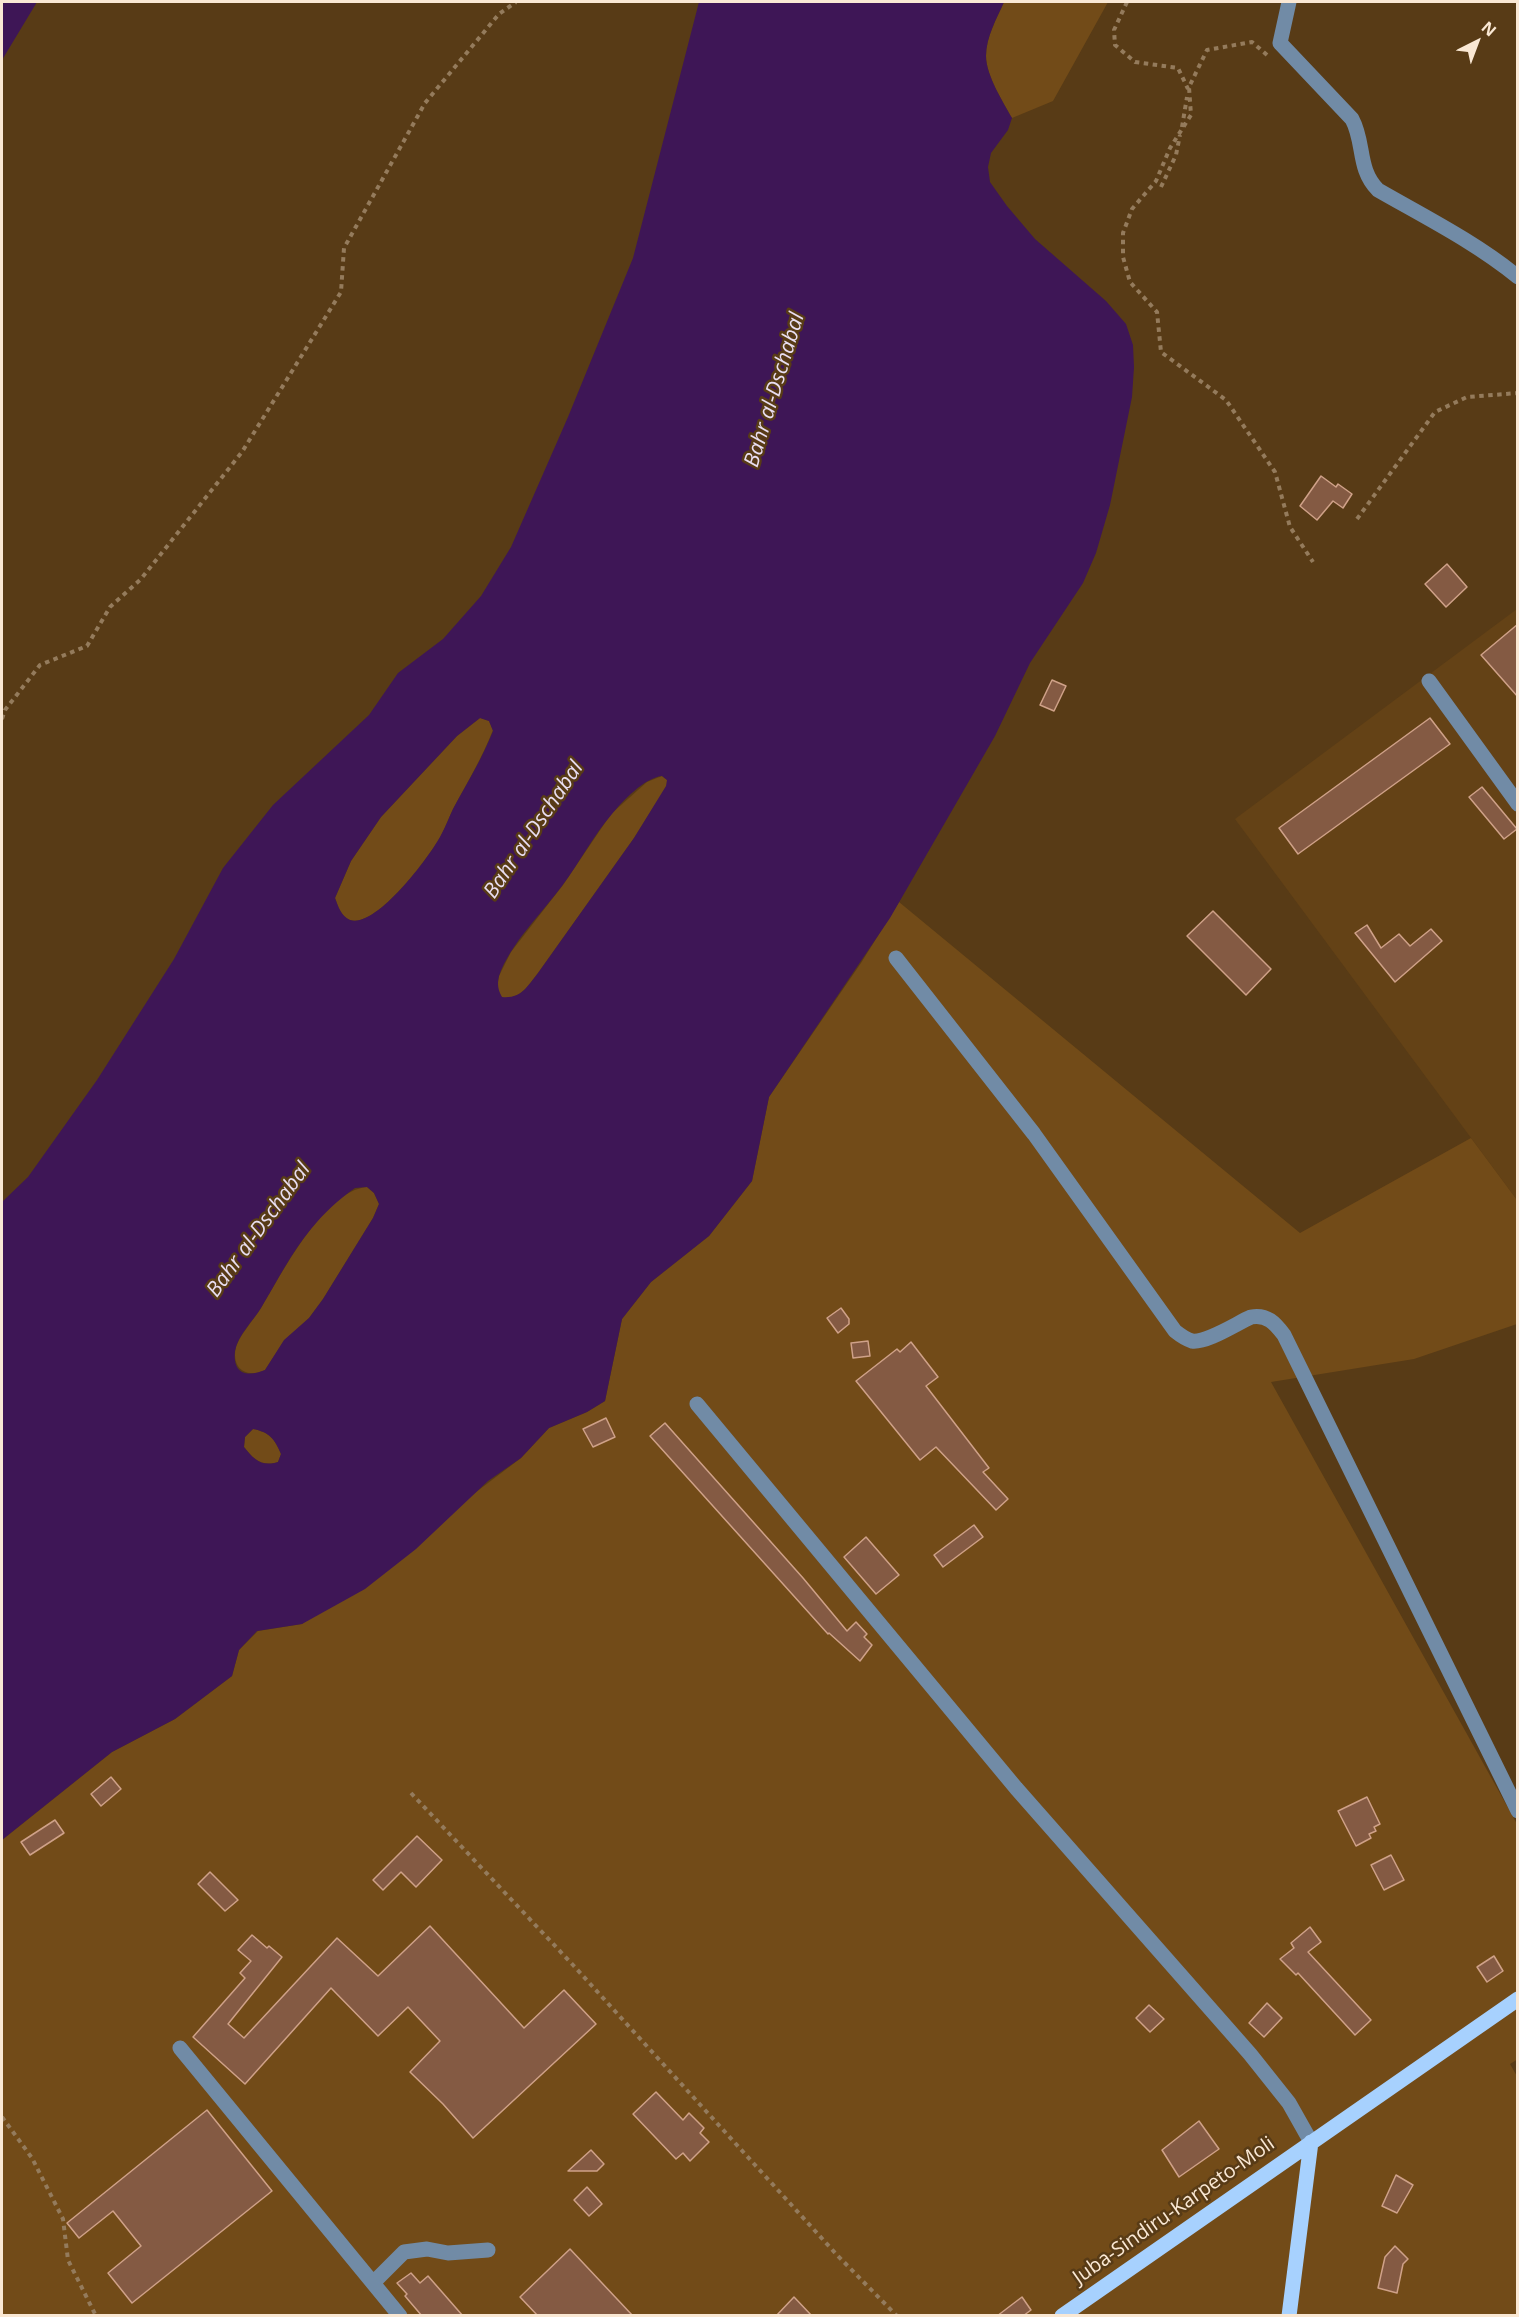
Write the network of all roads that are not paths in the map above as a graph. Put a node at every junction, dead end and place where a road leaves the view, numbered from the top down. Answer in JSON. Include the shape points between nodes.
{"nodes":[{"id":1,"x":1289,"y":2,"type":"edge"},
{"id":2,"x":1518,"y":276,"type":"edge"},
{"id":3,"x":1429,"y":681,"type":"dead end"},
{"id":4,"x":1518,"y":804,"type":"edge"},
{"id":5,"x":896,"y":958,"type":"dead end"},
{"id":6,"x":697,"y":1404,"type":"dead end"},
{"id":7,"x":1518,"y":1811,"type":"edge"},
{"id":8,"x":1518,"y":1999,"type":"edge"},
{"id":9,"x":180,"y":2048,"type":"dead end"},
{"id":10,"x":1311,"y":2142,"type":"junction"},
{"id":11,"x":488,"y":2250,"type":"dead end"},
{"id":12,"x":374,"y":2282,"type":"junction"},
{"id":13,"x":400,"y":2316,"type":"edge"},
{"id":14,"x":1062,"y":2316,"type":"edge"},
{"id":15,"x":1289,"y":2316,"type":"edge"}],
"edges":[{"from":1,"to":2,"type":"street","via":[[1280,43],[1352,118],[1371,184]]},
{"from":3,"to":4,"type":"street"},
{"from":5,"to":7,"type":"street","via":[[1034,1134],[1175,1331],[1184,1338],[1203,1340],[1260,1315],[1275,1323],[1284,1335]]},
{"from":6,"to":10,"type":"street","via":[[1016,1788],[1250,2054],[1289,2103]]},
{"from":8,"to":10,"type":"main road","name":"Juba-Sindiru-Karpeto-Moli"},
{"from":9,"to":12,"type":"street"},
{"from":10,"to":14,"type":"main road","name":"Juba-Sindiru-Karpeto-Moli"},
{"from":10,"to":15,"type":"main road"},
{"from":11,"to":12,"type":"street","via":[[404,2252]]},
{"from":12,"to":13,"type":"street"}]}
